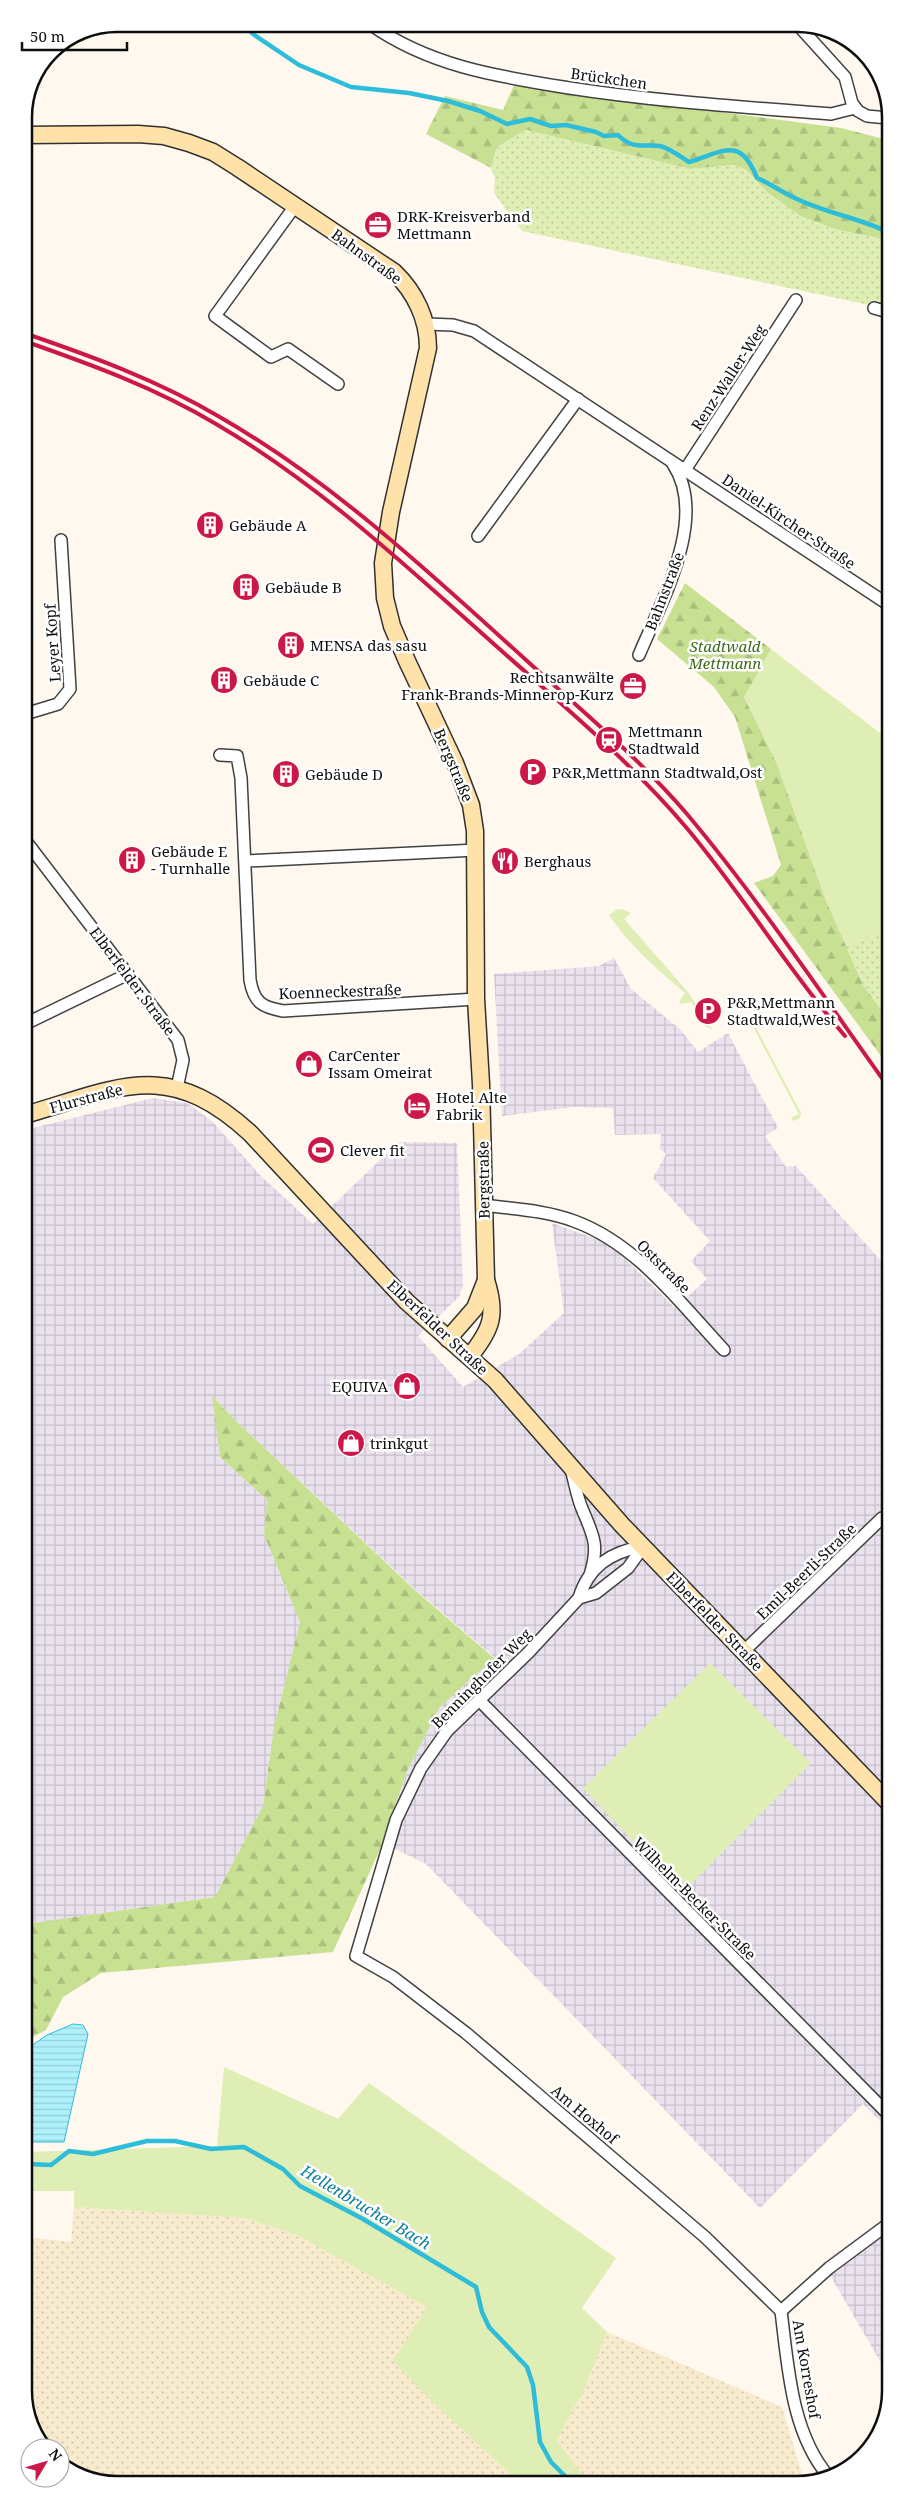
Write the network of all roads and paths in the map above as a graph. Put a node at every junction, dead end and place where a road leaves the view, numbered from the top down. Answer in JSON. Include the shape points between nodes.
{"nodes":[{"id":1,"x":383,"y":32,"type":"edge"},
{"id":2,"x":805,"y":33,"type":"edge"},
{"id":3,"x":855,"y":108,"type":"junction"},
{"id":4,"x":882,"y":117,"type":"edge"},
{"id":5,"x":33,"y":136,"type":"edge"},
{"id":6,"x":295,"y":206,"type":"junction"},
{"id":7,"x":796,"y":300,"type":"dead end"},
{"id":8,"x":874,"y":308,"type":"dead end"},
{"id":9,"x":882,"y":310,"type":"edge"},
{"id":10,"x":426,"y":324,"type":"junction"},
{"id":11,"x":338,"y":384,"type":"dead end"},
{"id":12,"x":578,"y":399,"type":"junction"},
{"id":13,"x":672,"y":462,"type":"junction"},
{"id":14,"x":685,"y":470,"type":"junction"},
{"id":15,"x":478,"y":536,"type":"dead end"},
{"id":16,"x":60,"y":540,"type":"dead end"},
{"id":17,"x":882,"y":600,"type":"edge"},
{"id":18,"x":639,"y":655,"type":"dead end"},
{"id":19,"x":33,"y":712,"type":"edge"},
{"id":20,"x":220,"y":755,"type":"dead end"},
{"id":21,"x":33,"y":850,"type":"edge"},
{"id":22,"x":477,"y":850,"type":"junction"},
{"id":23,"x":246,"y":862,"type":"junction"},
{"id":24,"x":128,"y":974,"type":"junction"},
{"id":25,"x":476,"y":999,"type":"junction"},
{"id":26,"x":33,"y":1020,"type":"edge"},
{"id":27,"x":177,"y":1088,"type":"junction"},
{"id":28,"x":33,"y":1113,"type":"edge"},
{"id":29,"x":483,"y":1205,"type":"junction"},
{"id":30,"x":486,"y":1280,"type":"junction"},
{"id":31,"x":448,"y":1339,"type":"junction"},
{"id":32,"x":724,"y":1350,"type":"dead end"},
{"id":33,"x":470,"y":1356,"type":"junction"},
{"id":34,"x":570,"y":1468,"type":"junction"},
{"id":35,"x":882,"y":1518,"type":"edge"},
{"id":36,"x":643,"y":1546,"type":"junction"},
{"id":37,"x":590,"y":1575,"type":"junction"},
{"id":38,"x":579,"y":1598,"type":"junction"},
{"id":39,"x":744,"y":1651,"type":"junction"},
{"id":40,"x":479,"y":1700,"type":"junction"},
{"id":41,"x":882,"y":1796,"type":"edge"},
{"id":42,"x":356,"y":1956,"type":"joint"},
{"id":43,"x":882,"y":2109,"type":"edge"},
{"id":44,"x":882,"y":2229,"type":"edge"},
{"id":45,"x":781,"y":2311,"type":"junction"},
{"id":46,"x":825,"y":2471,"type":"edge"}],
"edges":[{"from":1,"to":3,"type":"street","name":"Brückchen","via":[[428,56],[502,77],[635,98],[831,114]]},
{"from":2,"to":3,"type":"street","via":[[845,77]]},
{"from":3,"to":4,"type":"street","via":[[867,116]]},
{"from":5,"to":6,"type":"street","name":"Bahnstraße","via":[[164,136],[213,152]]},
{"from":6,"to":10,"type":"street","name":"Bahnstraße","via":[[404,281]]},
{"from":6,"to":11,"type":"street","via":[[215,316],[271,357],[288,349]]},
{"from":7,"to":14,"type":"street","name":"Renz-Waller-Weg"},
{"from":8,"to":9,"type":"street"},
{"from":10,"to":12,"type":"street","via":[[452,325],[474,331]]},
{"from":10,"to":22,"type":"street","name":"Bergstraße","via":[[428,348],[424,373],[382,563],[385,598],[400,643],[471,805]]},
{"from":12,"to":13,"type":"street"},
{"from":12,"to":15,"type":"street"},
{"from":13,"to":14,"type":"street","name":"Daniel-Kircher-Straße"},
{"from":13,"to":18,"type":"street","name":"Bahnstraße","via":[[683,487],[685,524],[682,549]]},
{"from":14,"to":17,"type":"street","name":"Daniel-Kircher-Straße"},
{"from":16,"to":19,"type":"street","name":"Leyer Kopf","via":[[70,689],[58,704]]},
{"from":20,"to":23,"type":"street","name":"Koenneckestraße","via":[[237,756]]},
{"from":21,"to":24,"type":"street","name":"Elberfelder Straße"},
{"from":22,"to":23,"type":"street"},
{"from":22,"to":25,"type":"street","name":"Bergstraße"},
{"from":23,"to":25,"type":"street","name":"Koenneckestraße","via":[[250,980],[252,993],[261,1004],[283,1011]]},
{"from":24,"to":26,"type":"street"},
{"from":24,"to":27,"type":"street","name":"Elberfelder Straße","via":[[178,1040],[183,1060]]},
{"from":25,"to":29,"type":"street","name":"Bergstraße"},
{"from":27,"to":28,"type":"street","name":"Flurstraße","via":[[151,1085],[119,1088]]},
{"from":27,"to":31,"type":"street","name":"Elberfelder Straße","via":[[209,1101],[244,1128],[408,1302]]},
{"from":29,"to":30,"type":"street","name":"Bergstraße"},
{"from":29,"to":32,"type":"street","name":"Oststraße","via":[[546,1213],[599,1231],[645,1264]]},
{"from":30,"to":31,"type":"street","name":"Bergstraße","via":[[475,1308]]},
{"from":30,"to":33,"type":"street","name":"Bergstraße","via":[[491,1296],[491,1323],[485,1338]]},
{"from":31,"to":33,"type":"street","name":"Elberfelder Straße"},
{"from":33,"to":34,"type":"street","name":"Elberfelder Straße","via":[[508,1394]]},
{"from":34,"to":36,"type":"street","name":"Elberfelder Straße"},
{"from":34,"to":37,"type":"street","name":"Benninghofer Weg","via":[[583,1511],[592,1527],[595,1560]]},
{"from":35,"to":39,"type":"street","name":"Emil-Beerli-Straße"},
{"from":36,"to":37,"type":"street","name":"Benninghofer Weg","via":[[615,1553]]},
{"from":36,"to":38,"type":"street","name":"Benninghofer Weg","via":[[628,1568],[596,1593]]},
{"from":36,"to":39,"type":"street","name":"Elberfelder Straße"},
{"from":37,"to":38,"type":"street","name":"Benninghofer Weg"},
{"from":38,"to":40,"type":"street","name":"Benninghofer Weg"},
{"from":39,"to":41,"type":"street","name":"Elberfelder Straße"},
{"from":40,"to":42,"type":"street","name":"Benninghofer Weg","via":[[447,1731],[421,1768],[396,1820]]},
{"from":40,"to":43,"type":"street","name":"Wilhelm-Becker-Straße"},
{"from":42,"to":45,"type":"street","name":"Am Hoxhof","via":[[393,1977],[466,2033],[705,2237]]},
{"from":44,"to":45,"type":"street","name":"Am Korreshof","via":[[829,2268]]},
{"from":45,"to":46,"type":"street","name":"Am Korreshof","via":[[788,2367],[802,2429],[812,2453]]}]}
